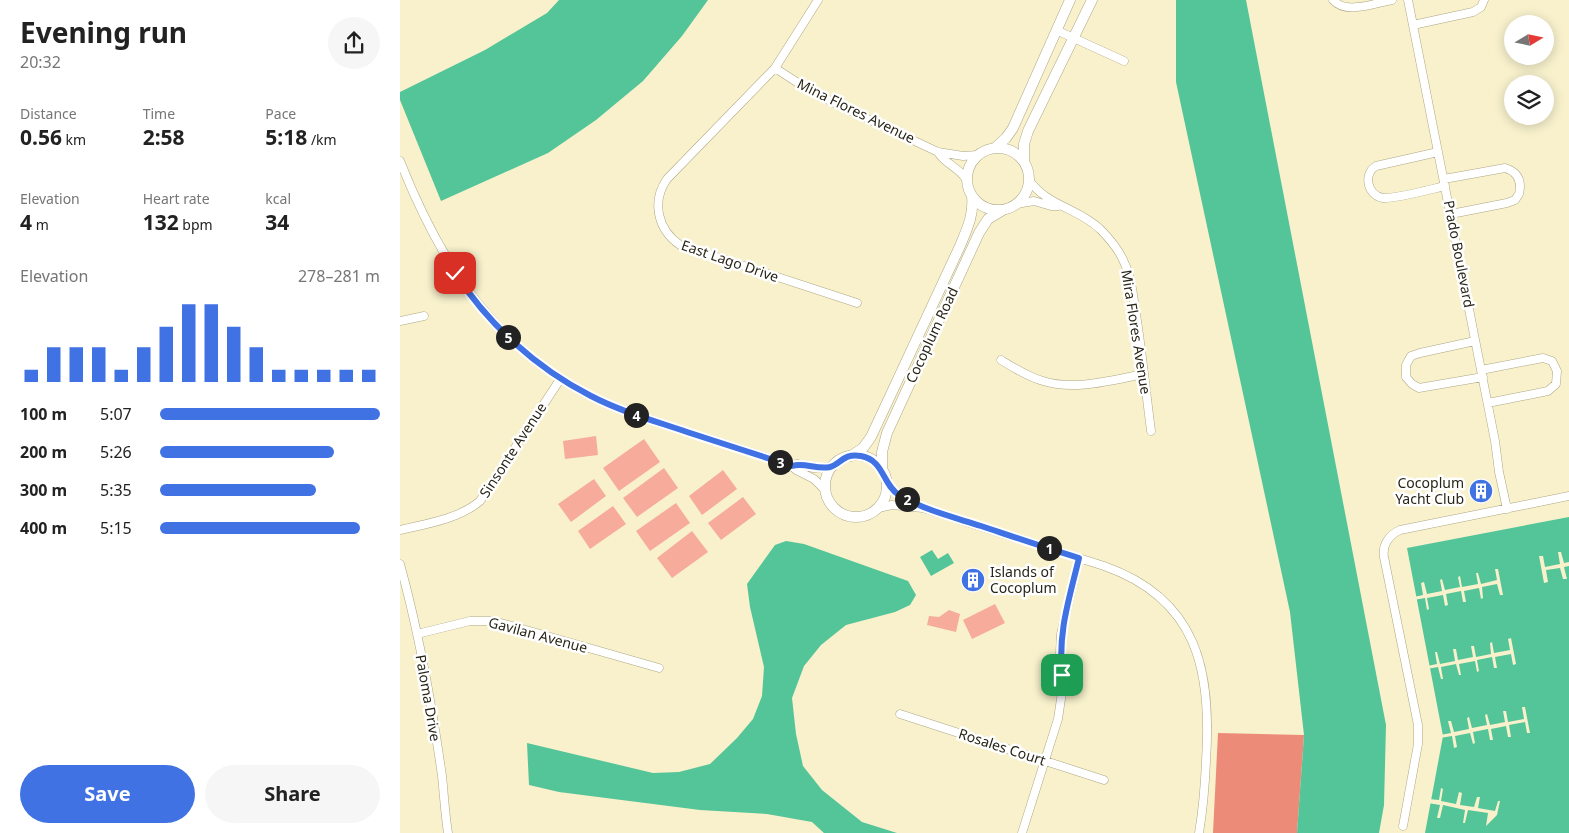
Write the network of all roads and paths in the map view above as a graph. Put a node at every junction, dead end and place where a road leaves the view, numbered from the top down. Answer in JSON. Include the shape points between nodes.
{"nodes":[{"id":1,"x":818,"y":0,"type":"edge"},
{"id":2,"x":1070,"y":0,"type":"edge"},
{"id":3,"x":1092,"y":0,"type":"edge"},
{"id":4,"x":1334,"y":0,"type":"edge"},
{"id":5,"x":1392,"y":0,"type":"edge"},
{"id":6,"x":1408,"y":0,"type":"edge"},
{"id":7,"x":1484,"y":0,"type":"edge"},
{"id":8,"x":1413,"y":25,"type":"junction"},
{"id":9,"x":1056,"y":30,"type":"junction"},
{"id":10,"x":1074,"y":38,"type":"junction"},
{"id":11,"x":1124,"y":61,"type":"dead end"},
{"id":12,"x":775,"y":68,"type":"junction"},
{"id":13,"x":996,"y":147,"type":"junction"},
{"id":14,"x":938,"y":152,"type":"junction"},
{"id":15,"x":1438,"y":152,"type":"junction"},
{"id":16,"x":978,"y":155,"type":"junction"},
{"id":17,"x":400,"y":161,"type":"edge"},
{"id":18,"x":1024,"y":162,"type":"junction"},
{"id":19,"x":966,"y":180,"type":"junction"},
{"id":20,"x":1029,"y":180,"type":"junction"},
{"id":21,"x":1444,"y":182,"type":"junction"},
{"id":22,"x":972,"y":196,"type":"junction"},
{"id":23,"x":1016,"y":204,"type":"junction"},
{"id":24,"x":1058,"y":206,"type":"junction"},
{"id":25,"x":1003,"y":210,"type":"junction"},
{"id":26,"x":1451,"y":214,"type":"junction"},
{"id":27,"x":858,"y":303,"type":"dead end"},
{"id":28,"x":424,"y":316,"type":"dead end"},
{"id":29,"x":400,"y":321,"type":"edge"},
{"id":30,"x":1476,"y":341,"type":"junction"},
{"id":31,"x":1001,"y":360,"type":"dead end"},
{"id":32,"x":1482,"y":373,"type":"junction"},
{"id":33,"x":1144,"y":374,"type":"junction"},
{"id":34,"x":561,"y":378,"type":"junction"},
{"id":35,"x":1488,"y":403,"type":"junction"},
{"id":36,"x":1151,"y":431,"type":"dead end"},
{"id":37,"x":851,"y":456,"type":"junction"},
{"id":38,"x":792,"y":466,"type":"junction"},
{"id":39,"x":832,"y":467,"type":"junction"},
{"id":40,"x":882,"y":470,"type":"junction"},
{"id":41,"x":886,"y":483,"type":"junction"},
{"id":42,"x":825,"y":490,"type":"junction"},
{"id":43,"x":1569,"y":496,"type":"edge"},
{"id":44,"x":878,"y":508,"type":"junction"},
{"id":45,"x":923,"y":508,"type":"junction"},
{"id":46,"x":1507,"y":509,"type":"junction"},
{"id":47,"x":400,"y":530,"type":"edge"},
{"id":48,"x":1079,"y":558,"type":"junction"},
{"id":49,"x":400,"y":564,"type":"edge"},
{"id":50,"x":417,"y":634,"type":"junction"},
{"id":51,"x":659,"y":668,"type":"dead end"},
{"id":52,"x":900,"y":714,"type":"dead end"},
{"id":53,"x":1045,"y":761,"type":"junction"},
{"id":54,"x":1104,"y":780,"type":"dead end"},
{"id":55,"x":1403,"y":826,"type":"dead end"},
{"id":56,"x":448,"y":833,"type":"edge"},
{"id":57,"x":1022,"y":833,"type":"edge"},
{"id":58,"x":1198,"y":833,"type":"edge"}],
"edges":[{"from":1,"to":12,"type":"street","name":"East Lago Drive"},
{"from":2,"to":9,"type":"street"},
{"from":3,"to":10,"type":"street"},
{"from":4,"to":5,"type":"street","via":[[1347,8]]},
{"from":6,"to":8,"type":"street","name":"Prado Boulevard"},
{"from":7,"to":8,"type":"street","via":[[1474,12]]},
{"from":8,"to":15,"type":"street","name":"Prado Boulevard"},
{"from":9,"to":10,"type":"street"},
{"from":9,"to":13,"type":"street","via":[[1013,128]]},
{"from":10,"to":11,"type":"street"},
{"from":10,"to":18,"type":"street","via":[[1028,131]]},
{"from":12,"to":14,"type":"street","name":"Mina Flores Avenue","via":[[826,99]]},
{"from":12,"to":27,"type":"street","name":"East Lago Drive","via":[[667,179],[660,190],[658,203],[661,223],[673,240],[688,249]]},
{"from":13,"to":16,"type":"street"},
{"from":13,"to":18,"type":"street","via":[[1012,150]]},
{"from":14,"to":16,"type":"street"},
{"from":14,"to":19,"type":"street"},
{"from":15,"to":21,"type":"street","name":"Prado Boulevard"},
{"from":15,"to":21,"type":"street","via":[[1376,166],[1368,175],[1369,185],[1373,193],[1384,198]]},
{"from":16,"to":19,"type":"street","via":[[968,170]]},
{"from":17,"to":34,"type":"street","via":[[434,235],[466,290],[503,333]]},
{"from":18,"to":20,"type":"street"},
{"from":19,"to":22,"type":"street","name":"Cocoplum Road"},
{"from":20,"to":23,"type":"street","via":[[1023,197]]},
{"from":20,"to":24,"type":"street","via":[[1037,191]]},
{"from":21,"to":26,"type":"street","name":"Prado Boulevard"},
{"from":21,"to":26,"type":"street","via":[[1505,168],[1514,172],[1520,182],[1519,194],[1511,201]]},
{"from":22,"to":25,"type":"street","via":[[985,207]]},
{"from":22,"to":37,"type":"street","name":"Cocoplum Road","via":[[971,218],[960,246],[871,437]]},
{"from":23,"to":24,"type":"street","via":[[1034,201]]},
{"from":23,"to":25,"type":"street","name":"Cocoplum Road"},
{"from":24,"to":33,"type":"street","name":"Mira Flores Avenue","via":[[1098,228],[1124,262],[1132,288]]},
{"from":25,"to":40,"type":"street","name":"Cocoplum Road","via":[[988,219],[979,233],[887,433]]},
{"from":26,"to":30,"type":"street","name":"Prado Boulevard"},
{"from":28,"to":29,"type":"street"},
{"from":30,"to":32,"type":"street","name":"Prado Boulevard"},
{"from":30,"to":32,"type":"street","via":[[1415,354],[1407,362],[1405,373],[1408,381],[1419,388]]},
{"from":31,"to":33,"type":"street","via":[[1034,378],[1061,385],[1088,384]]},
{"from":32,"to":35,"type":"street","name":"Prado Boulevard"},
{"from":32,"to":35,"type":"street","via":[[1543,358],[1552,361],[1557,372],[1556,384],[1548,391]]},
{"from":33,"to":36,"type":"street","name":"Mira Flores Avenue"},
{"from":34,"to":38,"type":"street","via":[[629,413]]},
{"from":34,"to":47,"type":"street","name":"Sinsonte Avenue","via":[[480,501],[452,516]]},
{"from":35,"to":46,"type":"street","name":"Prado Boulevard"},
{"from":37,"to":39,"type":"street"},
{"from":37,"to":40,"type":"street","via":[[869,458]]},
{"from":38,"to":39,"type":"street"},
{"from":38,"to":42,"type":"street"},
{"from":39,"to":42,"type":"street"},
{"from":40,"to":41,"type":"street"},
{"from":41,"to":44,"type":"street","via":[[886,492]]},
{"from":41,"to":45,"type":"street"},
{"from":42,"to":44,"type":"street","via":[[828,500],[841,514],[861,517]]},
{"from":43,"to":46,"type":"street"},
{"from":44,"to":45,"type":"street","via":[[892,505]]},
{"from":45,"to":48,"type":"street"},
{"from":46,"to":55,"type":"street","via":[[1400,530],[1390,536],[1385,547],[1384,557],[1418,725],[1418,744]]},
{"from":48,"to":53,"type":"street","via":[[1061,634],[1062,692],[1059,710]]},
{"from":48,"to":58,"type":"street","via":[[1126,575],[1156,594],[1180,619],[1193,643],[1203,673],[1208,713],[1204,792]]},
{"from":49,"to":50,"type":"street","name":"Paloma Drive"},
{"from":50,"to":51,"type":"street","name":"Gavilan Avenue","via":[[470,621],[494,621]]},
{"from":50,"to":56,"type":"street","name":"Paloma Drive","via":[[430,699]]},
{"from":52,"to":53,"type":"street","name":"Rosales Court"},
{"from":53,"to":54,"type":"street","name":"Rosales Court"},
{"from":53,"to":57,"type":"street"}]}
